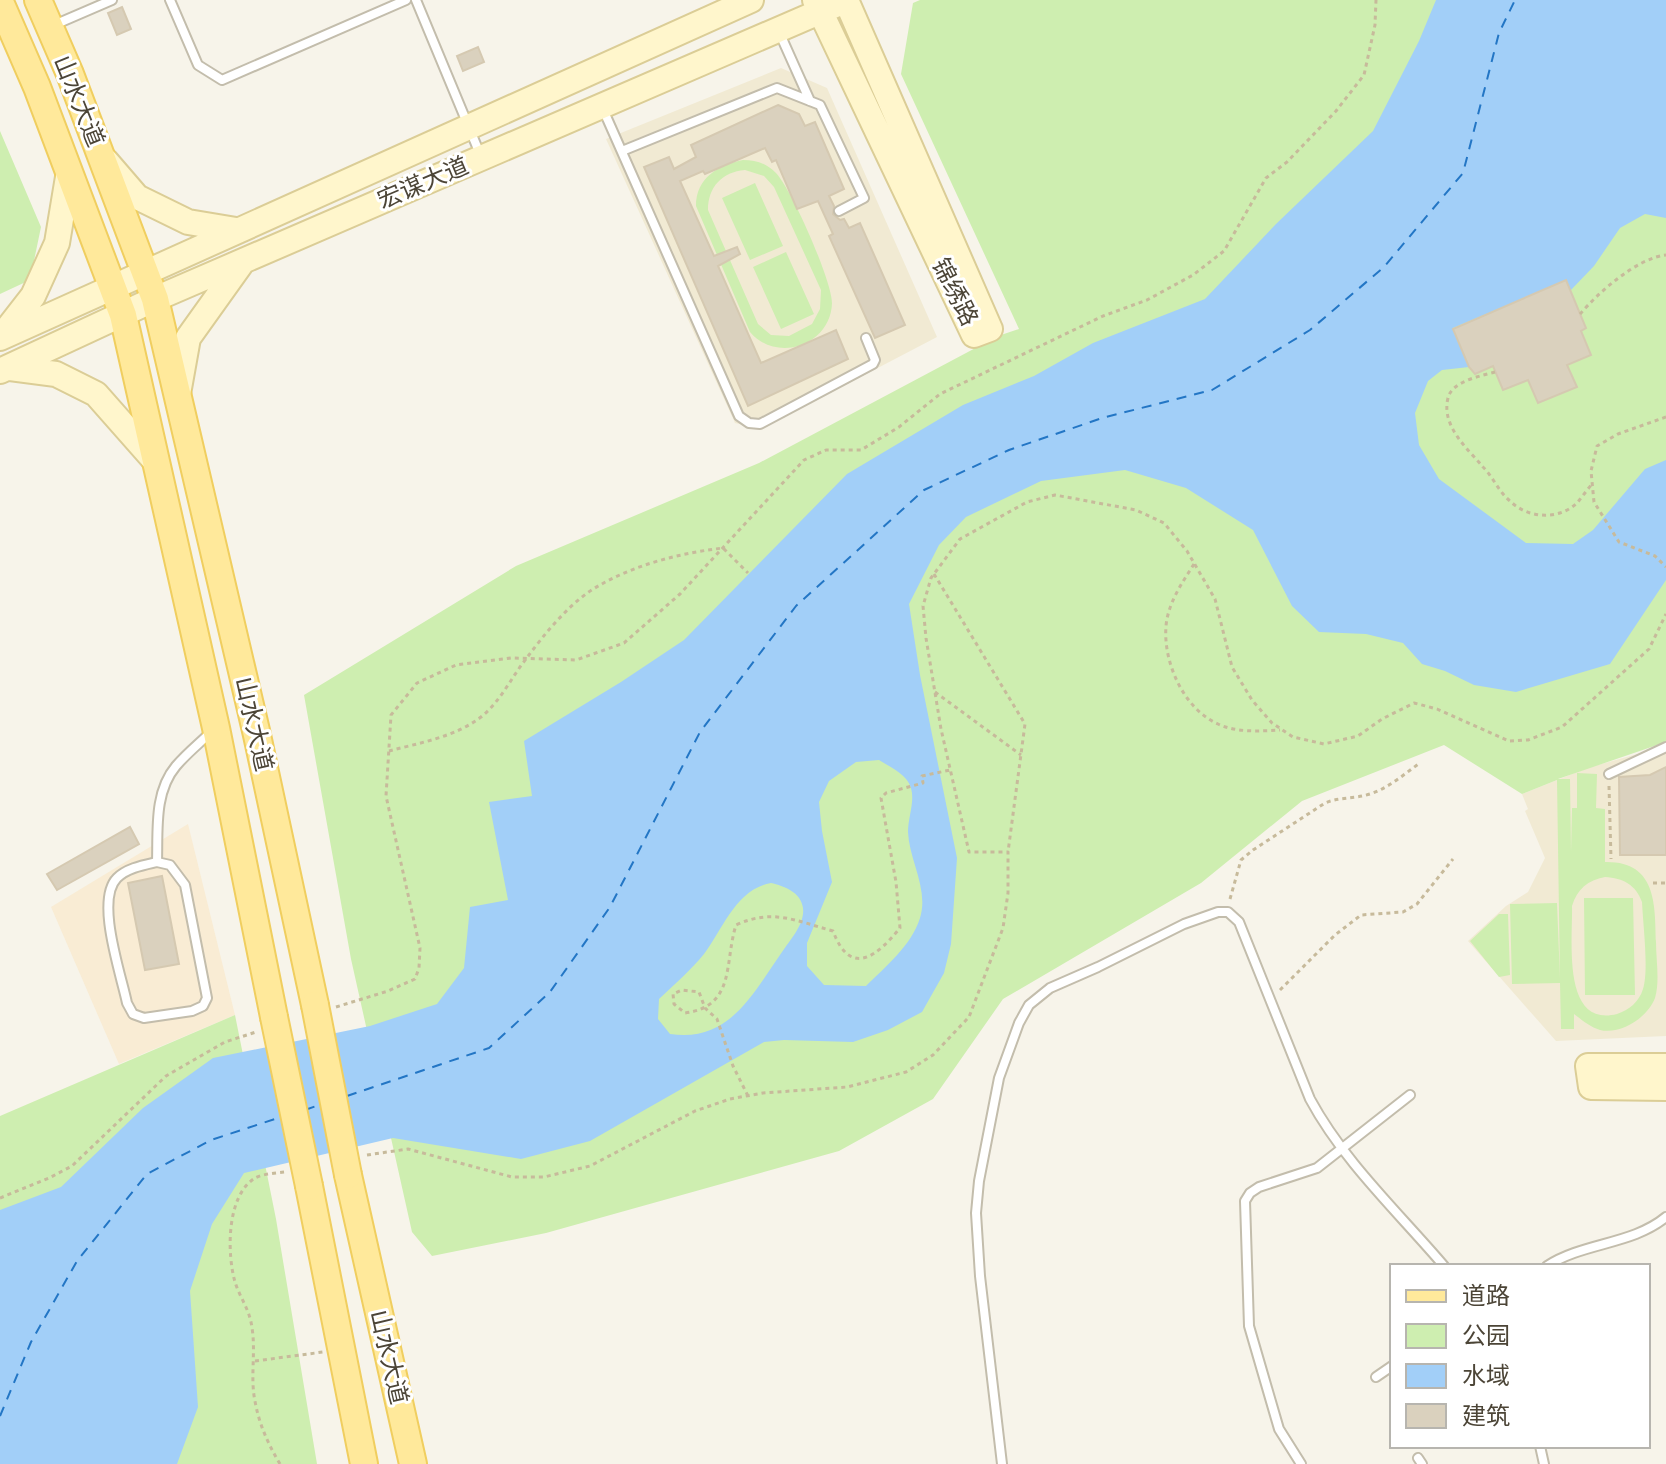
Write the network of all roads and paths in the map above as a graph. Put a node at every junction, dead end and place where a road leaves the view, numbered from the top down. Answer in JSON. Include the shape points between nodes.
{"nodes":[{"id":1,"x":38,"y":0,"type":"edge"},
{"id":2,"x":112,"y":0,"type":"edge"},
{"id":3,"x":170,"y":0,"type":"edge"},
{"id":4,"x":406,"y":0,"type":"edge"},
{"id":5,"x":416,"y":0,"type":"edge"},
{"id":6,"x":751,"y":0,"type":"edge"},
{"id":7,"x":846,"y":0,"type":"edge"},
{"id":8,"x":1376,"y":0,"type":"edge"},
{"id":9,"x":0,"y":2,"type":"edge"},
{"id":10,"x":818,"y":6,"type":"edge"},
{"id":11,"x":49,"y":27,"type":"junction"},
{"id":12,"x":779,"y":29,"type":"junction"},
{"id":13,"x":810,"y":101,"type":"junction"},
{"id":14,"x":602,"y":106,"type":"junction"},
{"id":15,"x":469,"y":127,"type":"junction"},
{"id":16,"x":622,"y":151,"type":"junction"},
{"id":17,"x":100,"y":155,"type":"junction"},
{"id":18,"x":481,"y":158,"type":"junction"},
{"id":19,"x":69,"y":171,"type":"junction"},
{"id":20,"x":839,"y":211,"type":"dead end"},
{"id":21,"x":236,"y":230,"type":"junction"},
{"id":22,"x":1666,"y":255,"type":"edge"},
{"id":23,"x":244,"y":260,"type":"junction"},
{"id":24,"x":145,"y":271,"type":"junction"},
{"id":25,"x":112,"y":286,"type":"junction"},
{"id":26,"x":155,"y":299,"type":"junction"},
{"id":27,"x":1580,"y":314,"type":"dead end"},
{"id":28,"x":123,"y":315,"type":"junction"},
{"id":29,"x":0,"y":338,"type":"edge"},
{"id":30,"x":866,"y":338,"type":"dead end"},
{"id":31,"x":4,"y":370,"type":"edge"},
{"id":32,"x":1495,"y":372,"type":"dead end"},
{"id":33,"x":178,"y":397,"type":"junction"},
{"id":34,"x":1666,"y":417,"type":"edge"},
{"id":35,"x":156,"y":462,"type":"junction"},
{"id":36,"x":1592,"y":484,"type":"junction"},
{"id":37,"x":723,"y":548,"type":"junction"},
{"id":38,"x":1194,"y":564,"type":"junction"},
{"id":39,"x":1666,"y":567,"type":"edge"},
{"id":40,"x":748,"y":573,"type":"dead end"},
{"id":41,"x":934,"y":574,"type":"junction"},
{"id":42,"x":1666,"y":614,"type":"edge"},
{"id":43,"x":527,"y":658,"type":"junction"},
{"id":44,"x":935,"y":692,"type":"junction"},
{"id":45,"x":216,"y":728,"type":"junction"},
{"id":46,"x":1283,"y":730,"type":"junction"},
{"id":47,"x":1666,"y":747,"type":"edge"},
{"id":48,"x":389,"y":751,"type":"junction"},
{"id":49,"x":1021,"y":755,"type":"junction"},
{"id":50,"x":1420,"y":763,"type":"dead end"},
{"id":51,"x":950,"y":770,"type":"junction"},
{"id":52,"x":1609,"y":774,"type":"joint"},
{"id":53,"x":1008,"y":852,"type":"junction"},
{"id":54,"x":1453,"y":859,"type":"dead end"},
{"id":55,"x":1611,"y":859,"type":"dead end"},
{"id":56,"x":157,"y":862,"type":"junction"},
{"id":57,"x":1653,"y":883,"type":"dead end"},
{"id":58,"x":1666,"y":883,"type":"edge"},
{"id":59,"x":1228,"y":912,"type":"junction"},
{"id":60,"x":1271,"y":998,"type":"junction"},
{"id":61,"x":322,"y":1007,"type":"junction"},
{"id":62,"x":705,"y":1008,"type":"junction"},
{"id":63,"x":272,"y":1023,"type":"junction"},
{"id":64,"x":1666,"y":1066,"type":"edge"},
{"id":65,"x":1666,"y":1088,"type":"edge"},
{"id":66,"x":1410,"y":1095,"type":"dead end"},
{"id":67,"x":748,"y":1096,"type":"junction"},
{"id":68,"x":1341,"y":1148,"type":"junction"},
{"id":69,"x":351,"y":1166,"type":"junction"},
{"id":70,"x":303,"y":1177,"type":"junction"},
{"id":71,"x":0,"y":1198,"type":"edge"},
{"id":72,"x":1666,"y":1217,"type":"edge"},
{"id":73,"x":1442,"y":1264,"type":"edge"},
{"id":74,"x":1551,"y":1264,"type":"edge"},
{"id":75,"x":341,"y":1350,"type":"junction"},
{"id":76,"x":255,"y":1361,"type":"junction"},
{"id":77,"x":1390,"y":1367,"type":"edge"},
{"id":78,"x":1376,"y":1377,"type":"dead end"},
{"id":79,"x":280,"y":1464,"type":"edge"},
{"id":80,"x":364,"y":1464,"type":"edge"},
{"id":81,"x":413,"y":1464,"type":"edge"},
{"id":82,"x":1002,"y":1464,"type":"edge"},
{"id":83,"x":1301,"y":1464,"type":"edge"}],
"edges":[{"from":1,"to":11,"type":"main road","name":"山水大道"},
{"from":2,"to":11,"type":"lane"},
{"from":3,"to":4,"type":"lane","via":[[198,65],[222,80]]},
{"from":5,"to":15,"type":"lane"},
{"from":6,"to":15,"type":"main road","name":"宏谋大道"},
{"from":7,"to":10,"type":"main road","name":"宏谋大道"},
{"from":7,"to":10,"type":"main road","name":"锦绣路","via":[[990,329],[974,335]]},
{"from":8,"to":37,"type":"path","via":[[1364,75],[1297,152],[1266,178],[1224,251],[1147,300],[940,394],[861,450],[826,450],[804,460]]},
{"from":9,"to":19,"type":"main road","name":"山水大道"},
{"from":10,"to":12,"type":"main road","name":"宏谋大道"},
{"from":11,"to":17,"type":"main road","name":"山水大道"},
{"from":12,"to":13,"type":"lane"},
{"from":12,"to":14,"type":"main road","name":"宏谋大道"},
{"from":13,"to":16,"type":"lane","via":[[777,88]]},
{"from":13,"to":20,"type":"lane","via":[[820,105],[864,198]]},
{"from":14,"to":16,"type":"lane"},
{"from":14,"to":18,"type":"main road","name":"宏谋大道"},
{"from":15,"to":18,"type":"lane"},
{"from":15,"to":21,"type":"main road","name":"宏谋大道"},
{"from":16,"to":30,"type":"lane","via":[[742,419],[760,424],[873,364]]},
{"from":17,"to":21,"type":"main road","via":[[137,197],[188,222]]},
{"from":17,"to":24,"type":"main road","name":"山水大道"},
{"from":18,"to":23,"type":"main road","name":"宏谋大道"},
{"from":19,"to":25,"type":"main road","name":"山水大道"},
{"from":19,"to":29,"type":"main road","via":[[57,243],[33,296]]},
{"from":21,"to":24,"type":"main road","name":"宏谋大道"},
{"from":22,"to":27,"type":"path","via":[[1652,257],[1619,279]]},
{"from":23,"to":26,"type":"main road","name":"宏谋大道"},
{"from":23,"to":33,"type":"main road","via":[[188,338]]},
{"from":24,"to":25,"type":"main road","name":"宏谋大道"},
{"from":24,"to":26,"type":"main road","name":"山水大道"},
{"from":25,"to":28,"type":"main road","name":"山水大道"},
{"from":25,"to":29,"type":"main road","name":"宏谋大道"},
{"from":26,"to":28,"type":"main road","name":"宏谋大道"},
{"from":26,"to":33,"type":"main road","name":"山水大道"},
{"from":28,"to":31,"type":"main road","name":"宏谋大道"},
{"from":28,"to":35,"type":"main road","name":"山水大道"},
{"from":31,"to":35,"type":"main road","via":[[56,374],[96,394]]},
{"from":32,"to":36,"type":"path","via":[[1455,388],[1448,397],[1449,420],[1510,502],[1533,516],[1560,513],[1575,505]]},
{"from":33,"to":61,"type":"main road","name":"山水大道"},
{"from":34,"to":36,"type":"path","via":[[1597,446]]},
{"from":35,"to":45,"type":"main road","name":"山水大道"},
{"from":36,"to":39,"type":"path","via":[[1594,502],[1619,542],[1655,556]]},
{"from":37,"to":40,"type":"path"},
{"from":37,"to":43,"type":"path","via":[[648,564],[597,586]]},
{"from":37,"to":43,"type":"path","via":[[624,643],[576,660]]},
{"from":38,"to":41,"type":"path","via":[[1164,523],[1136,510],[1055,495],[1027,502],[960,539]]},
{"from":38,"to":46,"type":"path","via":[[1215,599],[1232,667],[1252,700]]},
{"from":38,"to":46,"type":"path","via":[[1176,593],[1166,626],[1180,687],[1194,709],[1219,725],[1253,732]]},
{"from":41,"to":44,"type":"path","via":[[923,606]]},
{"from":41,"to":49,"type":"path","via":[[1025,724]]},
{"from":42,"to":46,"type":"path","via":[[1649,649],[1562,727],[1528,740],[1509,741],[1414,703],[1358,736],[1324,744]]},
{"from":43,"to":48,"type":"path","via":[[480,717],[444,737]]},
{"from":43,"to":48,"type":"path","via":[[456,665],[417,683],[391,715]]},
{"from":44,"to":49,"type":"path"},
{"from":44,"to":51,"type":"path"},
{"from":45,"to":56,"type":"lane","via":[[175,766],[164,784]]},
{"from":45,"to":63,"type":"main road","name":"山水大道"},
{"from":47,"to":52,"type":"lane"},
{"from":48,"to":61,"type":"path","via":[[386,796],[417,934],[419,968],[415,979],[388,991]]},
{"from":49,"to":53,"type":"path"},
{"from":50,"to":59,"type":"path","via":[[1379,791],[1325,803],[1253,850],[1241,860]]},
{"from":51,"to":53,"type":"path","via":[[969,852]]},
{"from":51,"to":62,"type":"path","via":[[922,776],[923,783],[881,798],[900,928],[881,952],[861,959],[850,956],[833,931],[777,916],[756,916],[736,925],[727,977],[720,994]]},
{"from":52,"to":55,"type":"path"},
{"from":53,"to":67,"type":"path","via":[[1003,928],[969,1017],[933,1055],[906,1072],[847,1087]]},
{"from":54,"to":60,"type":"path","via":[[1417,904],[1393,914],[1361,915]]},
{"from":56,"to":56,"type":"lane","via":[[122,874],[107,899],[127,1003],[142,1018],[192,1011],[207,998],[185,885],[170,865]]},
{"from":57,"to":58,"type":"path"},
{"from":59,"to":60,"type":"lane","via":[[1242,927]]},
{"from":59,"to":82,"type":"lane","via":[[1193,920],[1050,988],[1029,1005],[1019,1023],[999,1078],[976,1213]]},
{"from":60,"to":68,"type":"lane","via":[[1310,1099]]},
{"from":61,"to":69,"type":"main road","name":"山水大道","bridge":true},
{"from":62,"to":62,"type":"path","via":[[685,1013],[674,1004],[673,994],[699,992]]},
{"from":62,"to":67,"type":"path","via":[[717,1019]]},
{"from":63,"to":70,"type":"main road","name":"山水大道","bridge":true},
{"from":63,"to":71,"type":"path","via":[[225,1042],[166,1076],[72,1166]]},
{"from":64,"to":65,"type":"main road","via":[[1588,1066],[1591,1087]]},
{"from":66,"to":68,"type":"lane"},
{"from":67,"to":69,"type":"path","via":[[695,1111],[590,1166],[544,1177],[512,1177],[408,1149]]},
{"from":68,"to":73,"type":"lane"},
{"from":68,"to":83,"type":"lane","via":[[1317,1168],[1259,1187],[1245,1201],[1249,1326],[1279,1429]]},
{"from":69,"to":81,"type":"main road","name":"山水大道"},
{"from":70,"to":75,"type":"main road","name":"山水大道"},
{"from":70,"to":76,"type":"path","via":[[255,1177],[234,1212],[229,1246],[235,1282],[250,1313]]},
{"from":72,"to":74,"type":"lane","via":[[1639,1235]]},
{"from":75,"to":76,"type":"path"},
{"from":75,"to":80,"type":"main road","name":"山水大道"},
{"from":76,"to":79,"type":"path","via":[[254,1399]]},
{"from":77,"to":78,"type":"lane"}]}
